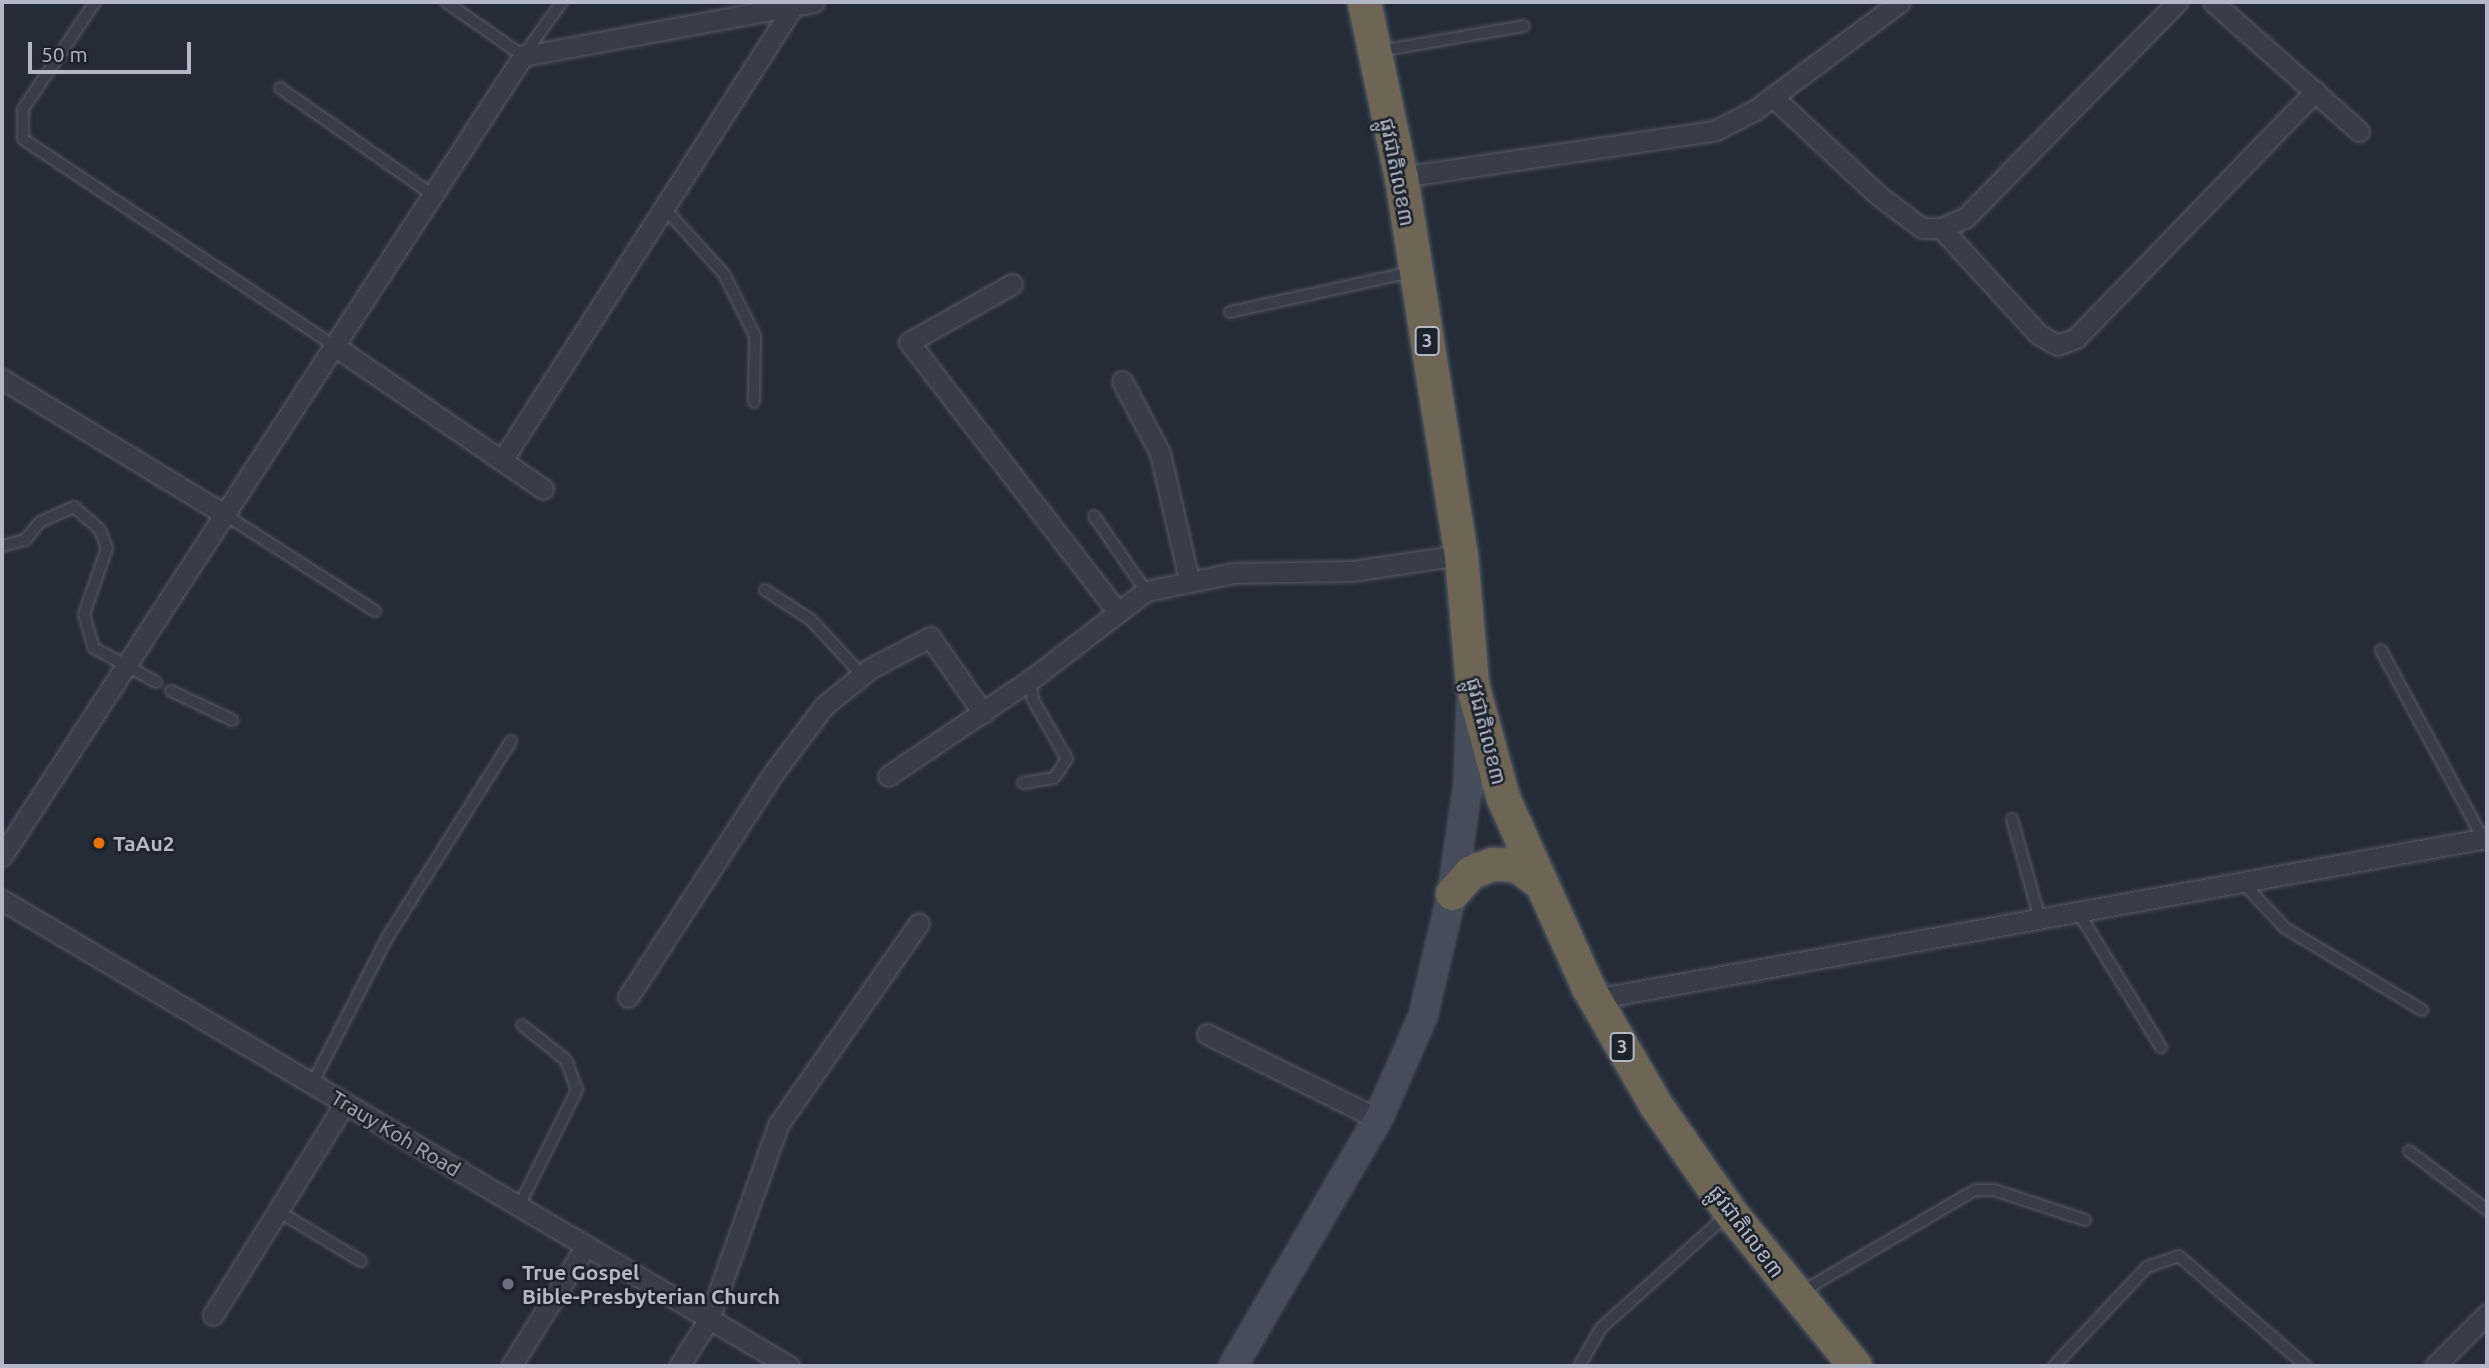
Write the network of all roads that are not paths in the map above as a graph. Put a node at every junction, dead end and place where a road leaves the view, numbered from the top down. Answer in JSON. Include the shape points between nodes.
{"nodes":[{"id":1,"x":95,"y":2,"type":"edge"},
{"id":2,"x":446,"y":2,"type":"edge"},
{"id":3,"x":562,"y":2,"type":"edge"},
{"id":4,"x":814,"y":2,"type":"edge"},
{"id":5,"x":1364,"y":2,"type":"edge"},
{"id":6,"x":1900,"y":2,"type":"edge"},
{"id":7,"x":2177,"y":2,"type":"edge"},
{"id":8,"x":2213,"y":2,"type":"edge"},
{"id":9,"x":794,"y":5,"type":"junction"},
{"id":10,"x":1524,"y":26,"type":"dead end"},
{"id":11,"x":1374,"y":52,"type":"junction"},
{"id":12,"x":523,"y":56,"type":"junction"},
{"id":13,"x":280,"y":88,"type":"dead end"},
{"id":14,"x":2315,"y":91,"type":"junction"},
{"id":15,"x":1773,"y":97,"type":"junction"},
{"id":16,"x":2359,"y":131,"type":"dead end"},
{"id":17,"x":1401,"y":177,"type":"junction"},
{"id":18,"x":433,"y":196,"type":"junction"},
{"id":19,"x":666,"y":210,"type":"junction"},
{"id":20,"x":1941,"y":228,"type":"junction"},
{"id":21,"x":1416,"y":271,"type":"junction"},
{"id":22,"x":1012,"y":284,"type":"dead end"},
{"id":23,"x":1230,"y":312,"type":"dead end"},
{"id":24,"x":336,"y":347,"type":"junction"},
{"id":25,"x":2,"y":379,"type":"edge"},
{"id":26,"x":1122,"y":381,"type":"dead end"},
{"id":27,"x":754,"y":402,"type":"dead end"},
{"id":28,"x":503,"y":459,"type":"junction"},
{"id":29,"x":543,"y":489,"type":"dead end"},
{"id":30,"x":227,"y":516,"type":"junction"},
{"id":31,"x":1094,"y":516,"type":"dead end"},
{"id":32,"x":2,"y":546,"type":"edge"},
{"id":33,"x":1461,"y":555,"type":"junction"},
{"id":34,"x":1189,"y":580,"type":"junction"},
{"id":35,"x":765,"y":590,"type":"dead end"},
{"id":36,"x":1146,"y":591,"type":"junction"},
{"id":37,"x":375,"y":611,"type":"dead end"},
{"id":38,"x":1118,"y":612,"type":"junction"},
{"id":39,"x":2381,"y":650,"type":"dead end"},
{"id":40,"x":126,"y":668,"type":"junction"},
{"id":41,"x":862,"y":675,"type":"junction"},
{"id":42,"x":1030,"y":680,"type":"junction"},
{"id":43,"x":156,"y":682,"type":"dead end"},
{"id":44,"x":1472,"y":684,"type":"junction"},
{"id":45,"x":171,"y":691,"type":"dead end"},
{"id":46,"x":983,"y":713,"type":"junction"},
{"id":47,"x":232,"y":720,"type":"dead end"},
{"id":48,"x":511,"y":741,"type":"dead end"},
{"id":49,"x":888,"y":776,"type":"dead end"},
{"id":50,"x":1023,"y":783,"type":"dead end"},
{"id":51,"x":2012,"y":819,"type":"dead end"},
{"id":52,"x":2485,"y":838,"type":"edge"},
{"id":53,"x":2,"y":856,"type":"edge"},
{"id":54,"x":1537,"y":880,"type":"junction"},
{"id":55,"x":2241,"y":881,"type":"junction"},
{"id":56,"x":1452,"y":893,"type":"junction"},
{"id":57,"x":2,"y":900,"type":"edge"},
{"id":58,"x":2076,"y":909,"type":"junction"},
{"id":59,"x":2039,"y":916,"type":"junction"},
{"id":60,"x":919,"y":923,"type":"dead end"},
{"id":61,"x":628,"y":997,"type":"dead end"},
{"id":62,"x":1594,"y":999,"type":"junction"},
{"id":63,"x":2422,"y":1010,"type":"dead end"},
{"id":64,"x":522,"y":1025,"type":"dead end"},
{"id":65,"x":1207,"y":1034,"type":"dead end"},
{"id":66,"x":2161,"y":1047,"type":"dead end"},
{"id":67,"x":312,"y":1084,"type":"junction"},
{"id":68,"x":345,"y":1103,"type":"junction"},
{"id":69,"x":1378,"y":1119,"type":"junction"},
{"id":70,"x":2409,"y":1152,"type":"dead end"},
{"id":71,"x":519,"y":1206,"type":"junction"},
{"id":72,"x":2487,"y":1210,"type":"edge"},
{"id":73,"x":278,"y":1211,"type":"junction"},
{"id":74,"x":1730,"y":1212,"type":"junction"},
{"id":75,"x":2085,"y":1220,"type":"dead end"},
{"id":76,"x":586,"y":1246,"type":"junction"},
{"id":77,"x":361,"y":1261,"type":"dead end"},
{"id":78,"x":1796,"y":1295,"type":"junction"},
{"id":79,"x":2487,"y":1314,"type":"edge"},
{"id":80,"x":213,"y":1315,"type":"dead end"},
{"id":81,"x":709,"y":1319,"type":"junction"},
{"id":82,"x":512,"y":1366,"type":"edge"},
{"id":83,"x":679,"y":1366,"type":"edge"},
{"id":84,"x":789,"y":1366,"type":"edge"},
{"id":85,"x":1233,"y":1366,"type":"edge"},
{"id":86,"x":1579,"y":1366,"type":"edge"},
{"id":87,"x":1855,"y":1366,"type":"edge"},
{"id":88,"x":2054,"y":1366,"type":"edge"},
{"id":89,"x":2306,"y":1366,"type":"edge"},
{"id":90,"x":2435,"y":1366,"type":"edge"}],
"edges":[{"from":1,"to":24,"type":"lane","via":[[23,109],[23,139]]},
{"from":2,"to":12,"type":"lane"},
{"from":3,"to":12,"type":"lane"},
{"from":4,"to":9,"type":"street"},
{"from":5,"to":11,"type":"highway","name":"ផ្លូវជាតិលេខ៣","number":"3"},
{"from":6,"to":15,"type":"street"},
{"from":7,"to":20,"type":"street","via":[[1965,218]]},
{"from":8,"to":14,"type":"street"},
{"from":9,"to":12,"type":"street"},
{"from":9,"to":19,"type":"street"},
{"from":10,"to":11,"type":"lane"},
{"from":11,"to":17,"type":"highway","name":"ផ្លូវជាតិលេខ៣","number":"3"},
{"from":12,"to":18,"type":"street"},
{"from":13,"to":18,"type":"lane"},
{"from":14,"to":16,"type":"street"},
{"from":14,"to":20,"type":"street","via":[[2057,345],[2038,334]]},
{"from":15,"to":17,"type":"street","via":[[1714,131],[1672,142]]},
{"from":15,"to":20,"type":"street","via":[[1878,195],[1922,228]]},
{"from":17,"to":21,"type":"highway","name":"ផ្លូវជាតិលេខ៣","number":"3"},
{"from":18,"to":24,"type":"street"},
{"from":19,"to":27,"type":"lane","via":[[724,274],[755,337]]},
{"from":19,"to":28,"type":"street","via":[[627,259]]},
{"from":21,"to":23,"type":"lane"},
{"from":21,"to":33,"type":"highway","name":"ផ្លូវជាតិលេខ៣","number":"3"},
{"from":22,"to":38,"type":"street","via":[[909,342]]},
{"from":24,"to":28,"type":"street"},
{"from":24,"to":30,"type":"street"},
{"from":25,"to":30,"type":"street"},
{"from":26,"to":34,"type":"street","via":[[1160,453]]},
{"from":28,"to":29,"type":"street"},
{"from":30,"to":37,"type":"lane"},
{"from":30,"to":40,"type":"street"},
{"from":31,"to":36,"type":"lane"},
{"from":32,"to":40,"type":"lane","via":[[24,540],[40,522],[74,507],[100,530],[107,548],[84,614],[94,648]]},
{"from":33,"to":34,"type":"street","via":[[1352,571]]},
{"from":33,"to":44,"type":"highway","name":"ផ្លូវជាតិលេខ៣","number":"3"},
{"from":34,"to":36,"type":"street"},
{"from":35,"to":41,"type":"lane","via":[[811,620]]},
{"from":36,"to":38,"type":"street"},
{"from":38,"to":42,"type":"street"},
{"from":39,"to":52,"type":"lane"},
{"from":40,"to":43,"type":"lane"},
{"from":40,"to":53,"type":"street"},
{"from":41,"to":46,"type":"street","via":[[930,637]]},
{"from":41,"to":61,"type":"street","via":[[824,706],[772,775]]},
{"from":42,"to":46,"type":"street"},
{"from":42,"to":50,"type":"lane","via":[[1033,700],[1067,759],[1054,778]]},
{"from":44,"to":54,"type":"highway","name":"ផ្លូវជាតិលេខ៣","number":"3","via":[[1503,798]]},
{"from":44,"to":56,"type":"street","via":[[1468,784]]},
{"from":45,"to":47,"type":"lane"},
{"from":46,"to":49,"type":"street"},
{"from":48,"to":67,"type":"lane","via":[[387,938]]},
{"from":51,"to":59,"type":"lane"},
{"from":52,"to":55,"type":"street"},
{"from":54,"to":56,"type":"highway","via":[[1516,865],[1492,864],[1471,872]]},
{"from":54,"to":62,"type":"highway","name":"ផ្លូវជាតិលេខ៣","number":"3"},
{"from":55,"to":58,"type":"street"},
{"from":55,"to":63,"type":"lane","via":[[2285,928]]},
{"from":56,"to":69,"type":"street","via":[[1423,1016]]},
{"from":57,"to":67,"type":"street","name":"Trauy Koh Road"},
{"from":58,"to":59,"type":"street"},
{"from":58,"to":66,"type":"lane"},
{"from":59,"to":62,"type":"street"},
{"from":60,"to":81,"type":"street","via":[[778,1125]]},
{"from":62,"to":74,"type":"highway","name":"ផ្លូវជាតិលេខ៣","number":"3","via":[[1655,1104]]},
{"from":64,"to":71,"type":"lane","via":[[566,1060],[577,1090]]},
{"from":65,"to":69,"type":"street"},
{"from":67,"to":68,"type":"street","name":"Trauy Koh Road"},
{"from":68,"to":71,"type":"street","name":"Trauy Koh Road"},
{"from":68,"to":73,"type":"street"},
{"from":69,"to":85,"type":"street"},
{"from":70,"to":72,"type":"lane"},
{"from":71,"to":76,"type":"street","name":"Trauy Koh Road"},
{"from":73,"to":77,"type":"lane"},
{"from":73,"to":80,"type":"street"},
{"from":74,"to":78,"type":"highway","name":"ផ្លូវជាតិលេខ៣","number":"3"},
{"from":74,"to":86,"type":"lane","via":[[1601,1328]]},
{"from":75,"to":78,"type":"lane","via":[[1994,1190],[1975,1190]]},
{"from":76,"to":81,"type":"street","name":"Trauy Koh Road"},
{"from":76,"to":82,"type":"street"},
{"from":78,"to":87,"type":"highway","name":"ផ្លូវជាតិលេខ៣","number":"3"},
{"from":79,"to":90,"type":"street"},
{"from":81,"to":83,"type":"street"},
{"from":81,"to":84,"type":"street","name":"Trauy Koh Road"},
{"from":88,"to":89,"type":"lane","via":[[2147,1267],[2179,1256]]}]}
